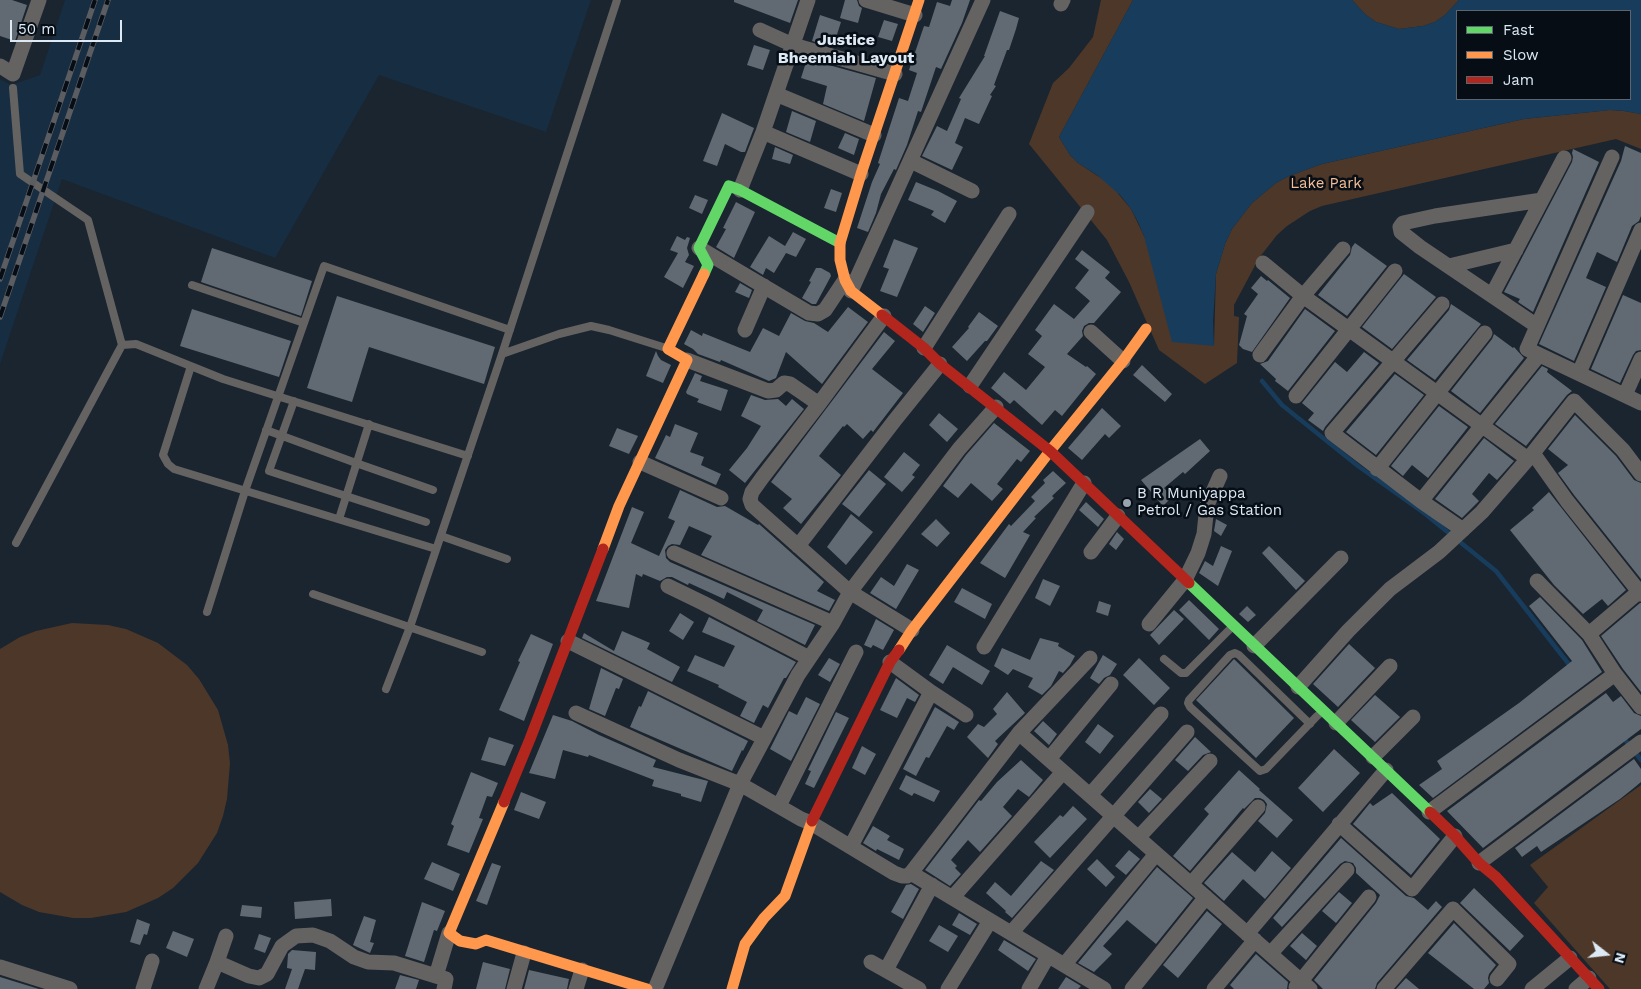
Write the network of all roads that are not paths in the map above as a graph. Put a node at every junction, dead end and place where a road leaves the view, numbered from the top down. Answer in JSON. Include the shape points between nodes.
{"nodes":[{"id":1,"x":39,"y":0,"type":"edge"},
{"id":2,"x":617,"y":0,"type":"edge"},
{"id":3,"x":808,"y":0,"type":"edge"},
{"id":4,"x":866,"y":0,"type":"edge"},
{"id":5,"x":982,"y":0,"type":"edge"},
{"id":6,"x":917,"y":7,"type":"edge"},
{"id":7,"x":760,"y":30,"type":"dead end"},
{"id":8,"x":793,"y":45,"type":"junction"},
{"id":9,"x":0,"y":66,"type":"edge"},
{"id":10,"x":896,"y":74,"type":"junction"},
{"id":11,"x":13,"y":88,"type":"dead end"},
{"id":12,"x":776,"y":94,"type":"junction"},
{"id":13,"x":763,"y":132,"type":"junction"},
{"id":14,"x":874,"y":135,"type":"junction"},
{"id":15,"x":1612,"y":157,"type":"dead end"},
{"id":16,"x":1564,"y":158,"type":"dead end"},
{"id":17,"x":911,"y":161,"type":"junction"},
{"id":18,"x":861,"y":174,"type":"junction"},
{"id":19,"x":740,"y":190,"type":"junction"},
{"id":20,"x":972,"y":191,"type":"dead end"},
{"id":21,"x":1542,"y":200,"type":"junction"},
{"id":22,"x":1087,"y":212,"type":"dead end"},
{"id":23,"x":1009,"y":214,"type":"dead end"},
{"id":24,"x":1641,"y":230,"type":"edge"},
{"id":25,"x":840,"y":243,"type":"junction"},
{"id":26,"x":699,"y":248,"type":"junction"},
{"id":27,"x":1343,"y":249,"type":"dead end"},
{"id":28,"x":1516,"y":250,"type":"junction"},
{"id":29,"x":1263,"y":263,"type":"dead end"},
{"id":30,"x":1449,"y":266,"type":"junction"},
{"id":31,"x":1395,"y":271,"type":"dead end"},
{"id":32,"x":192,"y":285,"type":"dead end"},
{"id":33,"x":848,"y":285,"type":"junction"},
{"id":34,"x":764,"y":286,"type":"junction"},
{"id":35,"x":1303,"y":296,"type":"junction"},
{"id":36,"x":1492,"y":296,"type":"junction"},
{"id":37,"x":1442,"y":304,"type":"dead end"},
{"id":38,"x":884,"y":316,"type":"junction"},
{"id":39,"x":304,"y":323,"type":"junction"},
{"id":40,"x":1537,"y":326,"type":"junction"},
{"id":41,"x":1146,"y":329,"type":"dead end"},
{"id":42,"x":1349,"y":329,"type":"junction"},
{"id":43,"x":510,"y":330,"type":"junction"},
{"id":44,"x":745,"y":330,"type":"dead end"},
{"id":45,"x":1091,"y":332,"type":"dead end"},
{"id":46,"x":1485,"y":333,"type":"dead end"},
{"id":47,"x":122,"y":345,"type":"junction"},
{"id":48,"x":924,"y":348,"type":"junction"},
{"id":49,"x":668,"y":349,"type":"junction"},
{"id":50,"x":502,"y":354,"type":"junction"},
{"id":51,"x":1539,"y":355,"type":"junction"},
{"id":52,"x":1260,"y":356,"type":"dead end"},
{"id":53,"x":1641,"y":359,"type":"edge"},
{"id":54,"x":687,"y":360,"type":"junction"},
{"id":55,"x":1123,"y":361,"type":"junction"},
{"id":56,"x":1393,"y":361,"type":"junction"},
{"id":57,"x":940,"y":364,"type":"junction"},
{"id":58,"x":191,"y":366,"type":"junction"},
{"id":59,"x":1584,"y":376,"type":"junction"},
{"id":60,"x":970,"y":386,"type":"junction"},
{"id":61,"x":1437,"y":393,"type":"junction"},
{"id":62,"x":1625,"y":395,"type":"junction"},
{"id":63,"x":278,"y":396,"type":"junction"},
{"id":64,"x":1296,"y":396,"type":"dead end"},
{"id":65,"x":294,"y":401,"type":"junction"},
{"id":66,"x":1574,"y":401,"type":"junction"},
{"id":67,"x":1641,"y":403,"type":"edge"},
{"id":68,"x":818,"y":404,"type":"junction"},
{"id":69,"x":996,"y":407,"type":"junction"},
{"id":70,"x":369,"y":424,"type":"junction"},
{"id":71,"x":1482,"y":426,"type":"junction"},
{"id":72,"x":266,"y":430,"type":"junction"},
{"id":73,"x":282,"y":435,"type":"junction"},
{"id":74,"x":1050,"y":451,"type":"junction"},
{"id":75,"x":468,"y":456,"type":"junction"},
{"id":76,"x":1530,"y":456,"type":"junction"},
{"id":77,"x":640,"y":462,"type":"junction"},
{"id":78,"x":356,"y":463,"type":"junction"},
{"id":79,"x":1377,"y":469,"type":"junction"},
{"id":80,"x":1641,"y":474,"type":"edge"},
{"id":81,"x":1220,"y":476,"type":"dead end"},
{"id":82,"x":1084,"y":483,"type":"junction"},
{"id":83,"x":434,"y":490,"type":"dead end"},
{"id":84,"x":245,"y":491,"type":"junction"},
{"id":85,"x":346,"y":495,"type":"junction"},
{"id":86,"x":721,"y":498,"type":"dead end"},
{"id":87,"x":1421,"y":501,"type":"junction"},
{"id":88,"x":1118,"y":516,"type":"junction"},
{"id":89,"x":338,"y":519,"type":"junction"},
{"id":90,"x":426,"y":522,"type":"dead end"},
{"id":91,"x":1463,"y":530,"type":"junction"},
{"id":92,"x":441,"y":536,"type":"junction"},
{"id":93,"x":16,"y":543,"type":"dead end"},
{"id":94,"x":798,"y":546,"type":"junction"},
{"id":95,"x":436,"y":549,"type":"junction"},
{"id":96,"x":1091,"y":552,"type":"dead end"},
{"id":97,"x":674,"y":553,"type":"dead end"},
{"id":98,"x":507,"y":558,"type":"dead end"},
{"id":99,"x":1341,"y":558,"type":"dead end"},
{"id":100,"x":1185,"y":580,"type":"junction"},
{"id":101,"x":1537,"y":581,"type":"dead end"},
{"id":102,"x":668,"y":586,"type":"dead end"},
{"id":103,"x":850,"y":592,"type":"junction"},
{"id":104,"x":1640,"y":592,"type":"edge"},
{"id":105,"x":313,"y":594,"type":"dead end"},
{"id":106,"x":207,"y":612,"type":"dead end"},
{"id":107,"x":833,"y":623,"type":"junction"},
{"id":108,"x":1149,"y":624,"type":"dead end"},
{"id":109,"x":1234,"y":626,"type":"junction"},
{"id":110,"x":410,"y":627,"type":"junction"},
{"id":111,"x":912,"y":630,"type":"junction"},
{"id":112,"x":1589,"y":634,"type":"junction"},
{"id":113,"x":568,"y":641,"type":"junction"},
{"id":114,"x":1254,"y":646,"type":"junction"},
{"id":115,"x":984,"y":647,"type":"dead end"},
{"id":116,"x":482,"y":652,"type":"dead end"},
{"id":117,"x":856,"y":652,"type":"dead end"},
{"id":118,"x":809,"y":658,"type":"junction"},
{"id":119,"x":1090,"y":658,"type":"dead end"},
{"id":120,"x":1164,"y":659,"type":"dead end"},
{"id":121,"x":890,"y":662,"type":"junction"},
{"id":122,"x":1390,"y":666,"type":"dead end"},
{"id":123,"x":1615,"y":674,"type":"junction"},
{"id":124,"x":1111,"y":684,"type":"dead end"},
{"id":125,"x":1298,"y":687,"type":"junction"},
{"id":126,"x":386,"y":689,"type":"dead end"},
{"id":127,"x":931,"y":692,"type":"junction"},
{"id":128,"x":1285,"y":700,"type":"junction"},
{"id":129,"x":1641,"y":707,"type":"edge"},
{"id":130,"x":1323,"y":710,"type":"junction"},
{"id":131,"x":576,"y":714,"type":"dead end"},
{"id":132,"x":1161,"y":714,"type":"dead end"},
{"id":133,"x":966,"y":715,"type":"dead end"},
{"id":134,"x":1413,"y":717,"type":"dead end"},
{"id":135,"x":1336,"y":723,"type":"junction"},
{"id":136,"x":1310,"y":724,"type":"junction"},
{"id":137,"x":1187,"y":732,"type":"dead end"},
{"id":138,"x":1019,"y":733,"type":"junction"},
{"id":139,"x":764,"y":738,"type":"junction"},
{"id":140,"x":1641,"y":742,"type":"edge"},
{"id":141,"x":1373,"y":757,"type":"junction"},
{"id":142,"x":1049,"y":759,"type":"junction"},
{"id":143,"x":1210,"y":761,"type":"dead end"},
{"id":144,"x":1386,"y":770,"type":"junction"},
{"id":145,"x":1063,"y":772,"type":"junction"},
{"id":146,"x":740,"y":784,"type":"junction"},
{"id":147,"x":1090,"y":795,"type":"junction"},
{"id":148,"x":779,"y":806,"type":"junction"},
{"id":149,"x":1258,"y":807,"type":"dead end"},
{"id":150,"x":1429,"y":812,"type":"junction"},
{"id":151,"x":1114,"y":816,"type":"junction"},
{"id":152,"x":811,"y":823,"type":"junction"},
{"id":153,"x":1339,"y":824,"type":"junction"},
{"id":154,"x":1455,"y":836,"type":"junction"},
{"id":155,"x":1138,"y":838,"type":"junction"},
{"id":156,"x":851,"y":846,"type":"junction"},
{"id":157,"x":1156,"y":854,"type":"junction"},
{"id":158,"x":1479,"y":863,"type":"junction"},
{"id":159,"x":1347,"y":870,"type":"dead end"},
{"id":160,"x":911,"y":873,"type":"junction"},
{"id":161,"x":1191,"y":884,"type":"junction"},
{"id":162,"x":932,"y":885,"type":"junction"},
{"id":163,"x":953,"y":897,"type":"junction"},
{"id":164,"x":1206,"y":897,"type":"junction"},
{"id":165,"x":1369,"y":897,"type":"dead end"},
{"id":166,"x":990,"y":921,"type":"junction"},
{"id":167,"x":1012,"y":932,"type":"junction"},
{"id":168,"x":449,"y":933,"type":"junction"},
{"id":169,"x":226,"y":936,"type":"dead end"},
{"id":170,"x":1251,"y":937,"type":"junction"},
{"id":171,"x":524,"y":953,"type":"junction"},
{"id":172,"x":1270,"y":954,"type":"junction"},
{"id":173,"x":1048,"y":956,"type":"junction"},
{"id":174,"x":1570,"y":958,"type":"junction"},
{"id":175,"x":152,"y":961,"type":"dead end"},
{"id":176,"x":216,"y":962,"type":"junction"},
{"id":177,"x":871,"y":962,"type":"dead end"},
{"id":178,"x":1064,"y":965,"type":"junction"},
{"id":179,"x":0,"y":967,"type":"edge"},
{"id":180,"x":582,"y":970,"type":"junction"},
{"id":181,"x":886,"y":970,"type":"junction"},
{"id":182,"x":436,"y":976,"type":"junction"},
{"id":183,"x":1497,"y":979,"type":"dead end"},
{"id":184,"x":1594,"y":984,"type":"edge"},
{"id":185,"x":618,"y":985,"type":"edge"},
{"id":186,"x":903,"y":985,"type":"edge"},
{"id":187,"x":1302,"y":986,"type":"edge"},
{"id":188,"x":70,"y":989,"type":"edge"},
{"id":189,"x":143,"y":989,"type":"edge"},
{"id":190,"x":206,"y":989,"type":"edge"},
{"id":191,"x":444,"y":989,"type":"edge"},
{"id":192,"x":514,"y":989,"type":"edge"},
{"id":193,"x":576,"y":989,"type":"edge"},
{"id":194,"x":646,"y":989,"type":"edge"},
{"id":195,"x":654,"y":989,"type":"edge"},
{"id":196,"x":732,"y":989,"type":"edge"},
{"id":197,"x":919,"y":989,"type":"edge"},
{"id":198,"x":948,"y":989,"type":"edge"},
{"id":199,"x":1029,"y":989,"type":"edge"},
{"id":200,"x":1104,"y":989,"type":"edge"},
{"id":201,"x":1132,"y":989,"type":"edge"},
{"id":202,"x":1214,"y":989,"type":"edge"},
{"id":203,"x":1384,"y":989,"type":"edge"},
{"id":204,"x":1532,"y":989,"type":"edge"},
{"id":205,"x":1576,"y":989,"type":"edge"}],
"edges":[{"from":1,"to":9,"type":"street","via":[[13,74]]},
{"from":2,"to":43,"type":"lane"},
{"from":3,"to":8,"type":"street"},
{"from":4,"to":6,"type":"street"},
{"from":5,"to":17,"type":"street"},
{"from":6,"to":10,"type":"street"},
{"from":7,"to":8,"type":"street"},
{"from":8,"to":10,"type":"street"},
{"from":8,"to":12,"type":"street"},
{"from":10,"to":14,"type":"street"},
{"from":11,"to":47,"type":"lane","via":[[20,174],[88,220]]},
{"from":12,"to":13,"type":"street"},
{"from":12,"to":14,"type":"street"},
{"from":13,"to":18,"type":"street"},
{"from":13,"to":19,"type":"street"},
{"from":14,"to":18,"type":"street"},
{"from":15,"to":40,"type":"street"},
{"from":16,"to":21,"type":"street"},
{"from":17,"to":20,"type":"street"},
{"from":17,"to":33,"type":"street"},
{"from":18,"to":25,"type":"street"},
{"from":19,"to":25,"type":"street"},
{"from":19,"to":26,"type":"street","via":[[729,186]]},
{"from":21,"to":28,"type":"street"},
{"from":21,"to":30,"type":"street","via":[[1435,216],[1400,227],[1401,232]]},
{"from":22,"to":60,"type":"street"},
{"from":23,"to":48,"type":"street"},
{"from":24,"to":59,"type":"street"},
{"from":25,"to":33,"type":"street","via":[[840,260]]},
{"from":26,"to":34,"type":"street"},
{"from":26,"to":49,"type":"street","via":[[708,265]]},
{"from":27,"to":35,"type":"street"},
{"from":28,"to":30,"type":"street"},
{"from":28,"to":36,"type":"street"},
{"from":29,"to":35,"type":"street"},
{"from":30,"to":36,"type":"street"},
{"from":31,"to":42,"type":"street"},
{"from":32,"to":39,"type":"lane"},
{"from":33,"to":34,"type":"street","via":[[818,314],[809,313]]},
{"from":33,"to":38,"type":"street"},
{"from":34,"to":44,"type":"street"},
{"from":35,"to":42,"type":"street"},
{"from":35,"to":52,"type":"street"},
{"from":36,"to":40,"type":"street"},
{"from":37,"to":56,"type":"street"},
{"from":38,"to":48,"type":"street"},
{"from":38,"to":68,"type":"street"},
{"from":39,"to":43,"type":"lane","via":[[324,266]]},
{"from":39,"to":63,"type":"lane"},
{"from":40,"to":51,"type":"street","via":[[1527,349]]},
{"from":41,"to":55,"type":"street"},
{"from":42,"to":56,"type":"street"},
{"from":42,"to":64,"type":"street"},
{"from":43,"to":50,"type":"lane"},
{"from":45,"to":55,"type":"street"},
{"from":46,"to":61,"type":"street"},
{"from":47,"to":58,"type":"lane","via":[[136,344]]},
{"from":47,"to":93,"type":"lane"},
{"from":48,"to":57,"type":"street"},
{"from":49,"to":50,"type":"lane","via":[[591,326]]},
{"from":49,"to":54,"type":"street"},
{"from":50,"to":75,"type":"lane"},
{"from":51,"to":59,"type":"street"},
{"from":51,"to":71,"type":"street"},
{"from":53,"to":62,"type":"street"},
{"from":54,"to":68,"type":"street","via":[[768,391],[776,390],[784,383],[790,384]]},
{"from":54,"to":77,"type":"street"},
{"from":55,"to":74,"type":"street"},
{"from":56,"to":61,"type":"street"},
{"from":56,"to":79,"type":"street","via":[[1332,434]]},
{"from":57,"to":60,"type":"street"},
{"from":57,"to":94,"type":"street"},
{"from":58,"to":63,"type":"lane"},
{"from":58,"to":84,"type":"lane","via":[[163,455],[174,469]]},
{"from":59,"to":62,"type":"street"},
{"from":59,"to":66,"type":"street"},
{"from":60,"to":69,"type":"street"},
{"from":61,"to":71,"type":"street"},
{"from":61,"to":79,"type":"street"},
{"from":62,"to":67,"type":"street"},
{"from":63,"to":65,"type":"lane"},
{"from":63,"to":72,"type":"lane"},
{"from":65,"to":70,"type":"lane"},
{"from":65,"to":73,"type":"lane"},
{"from":66,"to":76,"type":"street"},
{"from":66,"to":80,"type":"street","via":[[1623,450]]},
{"from":68,"to":94,"type":"street","via":[[750,499],[752,505]]},
{"from":69,"to":74,"type":"street"},
{"from":69,"to":103,"type":"street","via":[[959,449]]},
{"from":70,"to":75,"type":"lane"},
{"from":70,"to":78,"type":"lane"},
{"from":71,"to":76,"type":"street"},
{"from":71,"to":87,"type":"street"},
{"from":72,"to":73,"type":"lane"},
{"from":72,"to":84,"type":"lane"},
{"from":73,"to":78,"type":"lane"},
{"from":73,"to":85,"type":"lane","via":[[269,471]]},
{"from":74,"to":82,"type":"street"},
{"from":74,"to":111,"type":"street"},
{"from":75,"to":92,"type":"lane"},
{"from":76,"to":91,"type":"street"},
{"from":76,"to":104,"type":"street"},
{"from":77,"to":86,"type":"street"},
{"from":77,"to":113,"type":"street","via":[[619,506]]},
{"from":78,"to":83,"type":"lane"},
{"from":78,"to":85,"type":"lane"},
{"from":79,"to":87,"type":"street"},
{"from":81,"to":100,"type":"street","via":[[1207,505],[1201,544]]},
{"from":82,"to":88,"type":"street"},
{"from":82,"to":115,"type":"street"},
{"from":84,"to":89,"type":"lane"},
{"from":84,"to":106,"type":"lane"},
{"from":85,"to":89,"type":"lane"},
{"from":85,"to":90,"type":"lane"},
{"from":87,"to":91,"type":"street"},
{"from":88,"to":96,"type":"street"},
{"from":88,"to":100,"type":"street"},
{"from":89,"to":95,"type":"lane"},
{"from":91,"to":125,"type":"street","via":[[1390,589]]},
{"from":92,"to":95,"type":"lane"},
{"from":92,"to":98,"type":"lane"},
{"from":94,"to":103,"type":"street"},
{"from":95,"to":110,"type":"lane"},
{"from":97,"to":107,"type":"street"},
{"from":99,"to":114,"type":"street"},
{"from":100,"to":108,"type":"street"},
{"from":100,"to":109,"type":"street"},
{"from":101,"to":112,"type":"street"},
{"from":102,"to":118,"type":"street"},
{"from":103,"to":107,"type":"street"},
{"from":103,"to":111,"type":"street"},
{"from":104,"to":112,"type":"street"},
{"from":105,"to":110,"type":"lane"},
{"from":107,"to":118,"type":"street"},
{"from":109,"to":114,"type":"street"},
{"from":109,"to":120,"type":"lane","via":[[1186,673],[1181,673]]},
{"from":110,"to":116,"type":"lane"},
{"from":110,"to":126,"type":"lane"},
{"from":111,"to":121,"type":"street"},
{"from":112,"to":123,"type":"street"},
{"from":113,"to":139,"type":"street"},
{"from":113,"to":168,"type":"street"},
{"from":114,"to":125,"type":"street"},
{"from":117,"to":148,"type":"street"},
{"from":118,"to":139,"type":"street"},
{"from":119,"to":138,"type":"street"},
{"from":121,"to":127,"type":"street"},
{"from":121,"to":152,"type":"street"},
{"from":122,"to":135,"type":"street"},
{"from":123,"to":129,"type":"street"},
{"from":123,"to":150,"type":"street"},
{"from":124,"to":142,"type":"street"},
{"from":125,"to":128,"type":"lane"},
{"from":125,"to":130,"type":"street"},
{"from":127,"to":133,"type":"street"},
{"from":127,"to":156,"type":"street"},
{"from":128,"to":136,"type":"lane"},
{"from":128,"to":136,"type":"lane","via":[[1235,653],[1188,703],[1260,771],[1266,769]]},
{"from":130,"to":135,"type":"street"},
{"from":130,"to":136,"type":"lane"},
{"from":131,"to":146,"type":"street"},
{"from":132,"to":147,"type":"street"},
{"from":134,"to":141,"type":"street"},
{"from":135,"to":141,"type":"street"},
{"from":137,"to":151,"type":"street"},
{"from":138,"to":142,"type":"street"},
{"from":138,"to":160,"type":"street"},
{"from":139,"to":146,"type":"street"},
{"from":140,"to":158,"type":"street"},
{"from":141,"to":144,"type":"street"},
{"from":142,"to":145,"type":"street"},
{"from":143,"to":155,"type":"street"},
{"from":144,"to":150,"type":"street"},
{"from":144,"to":153,"type":"street"},
{"from":145,"to":147,"type":"street"},
{"from":145,"to":163,"type":"street"},
{"from":146,"to":148,"type":"street"},
{"from":146,"to":195,"type":"street"},
{"from":147,"to":151,"type":"street"},
{"from":148,"to":152,"type":"street"},
{"from":149,"to":161,"type":"street"},
{"from":150,"to":154,"type":"street"},
{"from":151,"to":155,"type":"street"},
{"from":151,"to":167,"type":"street"},
{"from":152,"to":156,"type":"street"},
{"from":152,"to":196,"type":"street","via":[[785,896],[745,944]]},
{"from":153,"to":154,"type":"street","via":[[1412,890]]},
{"from":153,"to":170,"type":"street"},
{"from":154,"to":158,"type":"street"},
{"from":155,"to":157,"type":"street"},
{"from":156,"to":160,"type":"street","via":[[902,876]]},
{"from":157,"to":161,"type":"street"},
{"from":157,"to":178,"type":"street"},
{"from":158,"to":174,"type":"street","via":[[1496,877]]},
{"from":159,"to":172,"type":"street"},
{"from":160,"to":162,"type":"street"},
{"from":161,"to":164,"type":"street"},
{"from":162,"to":163,"type":"street"},
{"from":162,"to":181,"type":"street"},
{"from":163,"to":166,"type":"street"},
{"from":164,"to":170,"type":"street"},
{"from":164,"to":201,"type":"street"},
{"from":165,"to":187,"type":"street"},
{"from":166,"to":167,"type":"street"},
{"from":166,"to":198,"type":"street"},
{"from":167,"to":173,"type":"street"},
{"from":168,"to":171,"type":"street","via":[[460,941],[476,944],[486,940]]},
{"from":168,"to":182,"type":"street"},
{"from":169,"to":176,"type":"street"},
{"from":170,"to":172,"type":"street"},
{"from":170,"to":202,"type":"street"},
{"from":171,"to":180,"type":"street"},
{"from":171,"to":192,"type":"street"},
{"from":172,"to":187,"type":"street"},
{"from":173,"to":178,"type":"street"},
{"from":173,"to":199,"type":"street"},
{"from":174,"to":184,"type":"street"},
{"from":174,"to":204,"type":"street"},
{"from":175,"to":189,"type":"street"},
{"from":176,"to":182,"type":"street","via":[[259,978],[267,974],[282,946],[296,936],[314,935],[330,940],[354,957],[368,962],[394,963]]},
{"from":176,"to":190,"type":"street"},
{"from":177,"to":181,"type":"street"},
{"from":178,"to":200,"type":"street"},
{"from":179,"to":188,"type":"street"},
{"from":180,"to":185,"type":"street"},
{"from":180,"to":193,"type":"street"},
{"from":181,"to":186,"type":"street"},
{"from":182,"to":191,"type":"street","via":[[446,979]]},
{"from":183,"to":203,"type":"street","via":[[1509,964],[1453,909]]},
{"from":184,"to":205,"type":"street"},
{"from":185,"to":194,"type":"street"},
{"from":186,"to":197,"type":"street"}]}
